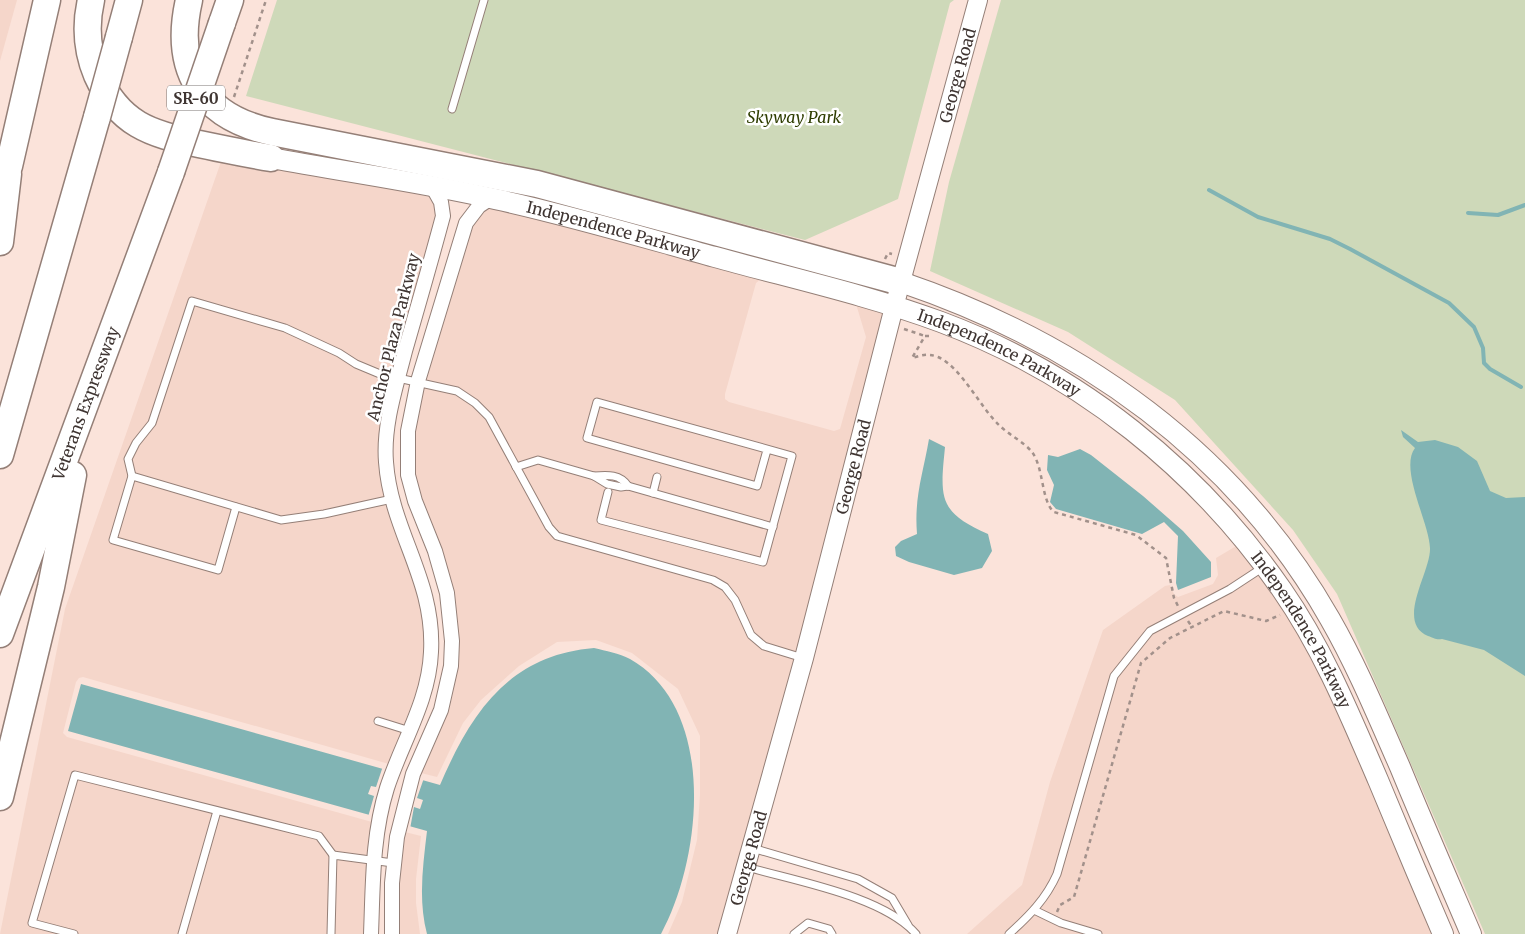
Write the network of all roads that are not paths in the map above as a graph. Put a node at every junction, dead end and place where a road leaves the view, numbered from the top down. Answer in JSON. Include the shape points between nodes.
{"nodes":[{"id":1,"x":47,"y":0,"type":"edge"},
{"id":2,"x":92,"y":0,"type":"edge"},
{"id":3,"x":129,"y":0,"type":"edge"},
{"id":4,"x":189,"y":0,"type":"edge"},
{"id":5,"x":484,"y":0,"type":"edge"},
{"id":6,"x":978,"y":0,"type":"edge"},
{"id":7,"x":226,"y":11,"type":"edge"},
{"id":8,"x":452,"y":109,"type":"dead end"},
{"id":9,"x":271,"y":158,"type":"joint"},
{"id":10,"x":9,"y":166,"type":"junction"},
{"id":11,"x":171,"y":172,"type":"joint"},
{"id":12,"x":432,"y":186,"type":"junction"},
{"id":13,"x":0,"y":193,"type":"edge"},
{"id":14,"x":491,"y":198,"type":"junction"},
{"id":15,"x":0,"y":242,"type":"edge"},
{"id":16,"x":901,"y":282,"type":"junction"},
{"id":17,"x":894,"y":307,"type":"junction"},
{"id":18,"x":398,"y":377,"type":"junction"},
{"id":19,"x":418,"y":381,"type":"junction"},
{"id":20,"x":77,"y":429,"type":"junction"},
{"id":21,"x":767,"y":450,"type":"junction"},
{"id":22,"x":0,"y":455,"type":"edge"},
{"id":23,"x":516,"y":467,"type":"junction"},
{"id":24,"x":132,"y":476,"type":"junction"},
{"id":25,"x":657,"y":477,"type":"dead end"},
{"id":26,"x":608,"y":492,"type":"dead end"},
{"id":27,"x":653,"y":493,"type":"junction"},
{"id":28,"x":392,"y":499,"type":"junction"},
{"id":29,"x":236,"y":507,"type":"junction"},
{"id":30,"x":773,"y":527,"type":"junction"},
{"id":31,"x":1265,"y":566,"type":"junction"},
{"id":32,"x":0,"y":634,"type":"edge"},
{"id":33,"x":804,"y":658,"type":"junction"},
{"id":34,"x":378,"y":721,"type":"dead end"},
{"id":35,"x":410,"y":731,"type":"junction"},
{"id":36,"x":0,"y":797,"type":"edge"},
{"id":37,"x":217,"y":811,"type":"junction"},
{"id":38,"x":752,"y":848,"type":"junction"},
{"id":39,"x":333,"y":855,"type":"junction"},
{"id":40,"x":374,"y":860,"type":"junction"},
{"id":41,"x":393,"y":863,"type":"junction"},
{"id":42,"x":747,"y":867,"type":"junction"},
{"id":43,"x":1034,"y":910,"type":"junction"},
{"id":44,"x":908,"y":926,"type":"junction"},
{"id":45,"x":74,"y":934,"type":"edge"},
{"id":46,"x":182,"y":934,"type":"edge"},
{"id":47,"x":331,"y":934,"type":"edge"},
{"id":48,"x":371,"y":934,"type":"edge"},
{"id":49,"x":392,"y":934,"type":"edge"},
{"id":50,"x":727,"y":934,"type":"edge"},
{"id":51,"x":794,"y":934,"type":"edge"},
{"id":52,"x":832,"y":934,"type":"edge"},
{"id":53,"x":916,"y":934,"type":"edge"},
{"id":54,"x":1009,"y":934,"type":"edge"},
{"id":55,"x":1098,"y":934,"type":"edge"},
{"id":56,"x":1442,"y":934,"type":"edge"},
{"id":57,"x":1471,"y":934,"type":"edge"}],
"edges":[{"from":1,"to":10,"type":"highway"},
{"from":2,"to":9,"type":"highway","via":[[87,35],[90,53],[106,93],[126,116],[159,135]]},
{"from":3,"to":22,"type":"highway","bridge":true},
{"from":4,"to":16,"type":"highway","via":[[184,42],[195,83],[208,102],[239,123],[537,184]]},
{"from":5,"to":8,"type":"lane"},
{"from":6,"to":16,"type":"street","name":"George Road"},
{"from":7,"to":11,"type":"highway","name":"SR-60","number":"SR-60","bridge":true},
{"from":9,"to":12,"type":"main road","name":"Independence Parkway"},
{"from":10,"to":13,"type":"highway"},
{"from":10,"to":15,"type":"highway"},
{"from":11,"to":20,"type":"highway","name":"Veterans Expressway"},
{"from":12,"to":14,"type":"main road","name":"Independence Parkway"},
{"from":12,"to":18,"type":"street","name":"Anchor Plaza Parkway","via":[[443,216]]},
{"from":14,"to":17,"type":"main road","name":"Independence Parkway"},
{"from":14,"to":19,"type":"street","via":[[479,206],[466,223]]},
{"from":16,"to":17,"type":"street","name":"George Road"},
{"from":16,"to":57,"type":"main road","name":"Independence Parkway","via":[[997,318],[1095,372],[1183,440],[1246,502],[1305,578],[1347,649]]},
{"from":17,"to":31,"type":"main road","name":"Independence Parkway","via":[[941,322],[1007,351],[1085,396],[1178,469],[1228,521]]},
{"from":17,"to":33,"type":"street","name":"George Road"},
{"from":18,"to":19,"type":"lane"},
{"from":18,"to":24,"type":"lane","via":[[356,364],[285,328],[192,301],[152,424],[128,459]]},
{"from":18,"to":28,"type":"street","name":"Anchor Plaza Parkway","via":[[385,449]]},
{"from":19,"to":23,"type":"lane","via":[[457,391],[475,403],[489,417]]},
{"from":19,"to":41,"type":"street","via":[[408,431],[408,475],[448,593],[452,641],[441,710],[417,763]]},
{"from":20,"to":32,"type":"highway","name":"Veterans Expressway"},
{"from":20,"to":36,"type":"highway","via":[[72,479],[51,587]]},
{"from":21,"to":21,"type":"lane","via":[[597,402],[587,438],[756,486]]},
{"from":21,"to":30,"type":"lane","via":[[792,456]]},
{"from":23,"to":27,"type":"lane","via":[[538,460],[594,476],[607,484]]},
{"from":23,"to":33,"type":"lane","via":[[557,536],[714,580],[735,600],[751,635],[764,646]]},
{"from":24,"to":29,"type":"lane"},
{"from":24,"to":29,"type":"lane","via":[[113,540],[218,570]]},
{"from":25,"to":27,"type":"lane"},
{"from":26,"to":30,"type":"lane","via":[[601,520],[763,562]]},
{"from":27,"to":30,"type":"lane"},
{"from":28,"to":29,"type":"lane","via":[[281,520]]},
{"from":28,"to":35,"type":"street","name":"Anchor Plaza Parkway","via":[[406,543],[422,577],[431,623],[429,670],[420,708]]},
{"from":31,"to":43,"type":"lane","via":[[1150,631],[1114,676],[1060,864],[1049,890]]},
{"from":31,"to":56,"type":"main road","name":"Independence Parkway","via":[[1300,619],[1342,696]]},
{"from":33,"to":38,"type":"street","name":"George Road"},
{"from":34,"to":35,"type":"lane"},
{"from":35,"to":40,"type":"street","name":"Anchor Plaza Parkway","via":[[384,800]]},
{"from":37,"to":39,"type":"lane","via":[[319,836]]},
{"from":37,"to":45,"type":"lane","via":[[75,775],[32,923]]},
{"from":37,"to":46,"type":"lane"},
{"from":38,"to":42,"type":"street","name":"George Road"},
{"from":38,"to":44,"type":"lane","via":[[864,882],[892,898]]},
{"from":39,"to":40,"type":"lane"},
{"from":39,"to":47,"type":"lane"},
{"from":40,"to":41,"type":"lane"},
{"from":40,"to":48,"type":"street","name":"Anchor Plaza Parkway"},
{"from":41,"to":49,"type":"street"},
{"from":42,"to":44,"type":"lane","via":[[862,901]]},
{"from":42,"to":50,"type":"street","name":"George Road"},
{"from":43,"to":54,"type":"lane"},
{"from":43,"to":55,"type":"lane"},
{"from":44,"to":53,"type":"lane"},
{"from":51,"to":52,"type":"lane","via":[[808,923],[829,929]]}]}
